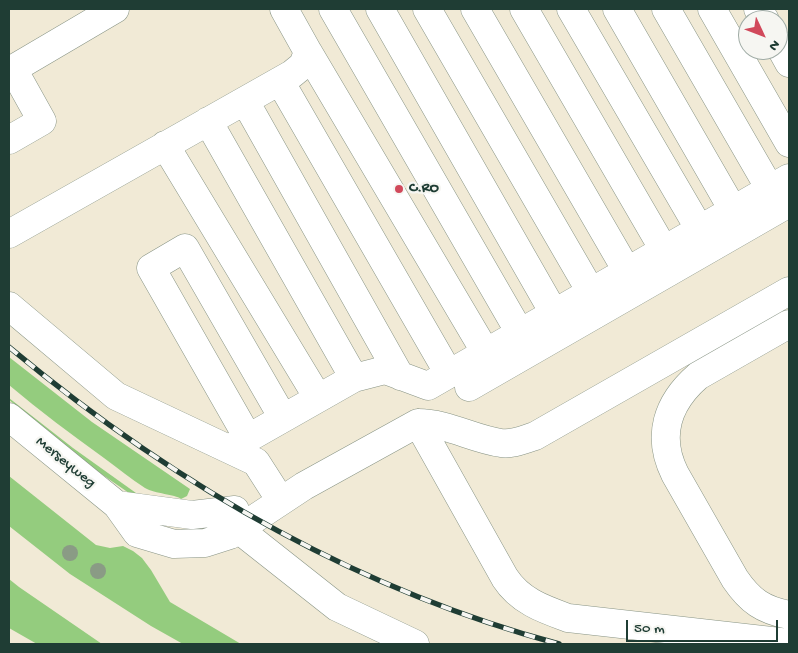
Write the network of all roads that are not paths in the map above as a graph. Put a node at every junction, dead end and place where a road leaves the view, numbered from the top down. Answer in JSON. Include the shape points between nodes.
{"nodes":[{"id":1,"x":115,"y":9,"type":"edge"},
{"id":2,"x":284,"y":9,"type":"edge"},
{"id":3,"x":333,"y":9,"type":"edge"},
{"id":4,"x":380,"y":9,"type":"edge"},
{"id":5,"x":427,"y":9,"type":"edge"},
{"id":6,"x":475,"y":9,"type":"edge"},
{"id":7,"x":524,"y":9,"type":"edge"},
{"id":8,"x":571,"y":9,"type":"edge"},
{"id":9,"x":617,"y":9,"type":"edge"},
{"id":10,"x":666,"y":9,"type":"edge"},
{"id":11,"x":712,"y":9,"type":"edge"},
{"id":12,"x":308,"y":52,"type":"junction"},
{"id":13,"x":11,"y":66,"type":"edge"},
{"id":14,"x":280,"y":80,"type":"junction"},
{"id":15,"x":245,"y":101,"type":"junction"},
{"id":16,"x":208,"y":121,"type":"junction"},
{"id":17,"x":9,"y":140,"type":"edge"},
{"id":18,"x":789,"y":143,"type":"edge"},
{"id":19,"x":165,"y":145,"type":"junction"},
{"id":20,"x":783,"y":190,"type":"edge"},
{"id":21,"x":734,"y":210,"type":"junction"},
{"id":22,"x":700,"y":230,"type":"junction"},
{"id":23,"x":9,"y":234,"type":"edge"},
{"id":24,"x":664,"y":250,"type":"junction"},
{"id":25,"x":627,"y":271,"type":"junction"},
{"id":26,"x":789,"y":291,"type":"edge"},
{"id":27,"x":591,"y":292,"type":"junction"},
{"id":28,"x":9,"y":306,"type":"edge"},
{"id":29,"x":554,"y":313,"type":"junction"},
{"id":30,"x":789,"y":324,"type":"edge"},
{"id":31,"x":520,"y":333,"type":"junction"},
{"id":32,"x":486,"y":353,"type":"junction"},
{"id":33,"x":400,"y":376,"type":"junction"},
{"id":34,"x":354,"y":378,"type":"junction"},
{"id":35,"x":459,"y":380,"type":"junction"},
{"id":36,"x":318,"y":398,"type":"junction"},
{"id":37,"x":283,"y":418,"type":"junction"},
{"id":38,"x":10,"y":419,"type":"edge"},
{"id":39,"x":418,"y":423,"type":"junction"},
{"id":40,"x":238,"y":444,"type":"junction"},
{"id":41,"x":280,"y":499,"type":"junction"},
{"id":42,"x":117,"y":505,"type":"junction"},
{"id":43,"x":216,"y":519,"type":"junction"},
{"id":44,"x":789,"y":615,"type":"edge"},
{"id":45,"x":789,"y":643,"type":"edge"},
{"id":46,"x":415,"y":644,"type":"edge"}],
"edges":[{"from":1,"to":13,"type":"street"},
{"from":2,"to":12,"type":"street"},
{"from":3,"to":31,"type":"street"},
{"from":4,"to":29,"type":"street"},
{"from":5,"to":27,"type":"street"},
{"from":6,"to":25,"type":"street"},
{"from":7,"to":24,"type":"street"},
{"from":8,"to":22,"type":"street"},
{"from":9,"to":21,"type":"street"},
{"from":10,"to":20,"type":"street"},
{"from":11,"to":18,"type":"street"},
{"from":12,"to":14,"type":"street","via":[[303,65]]},
{"from":12,"to":32,"type":"street"},
{"from":13,"to":17,"type":"street","via":[[42,121]]},
{"from":14,"to":15,"type":"street"},
{"from":14,"to":35,"type":"street"},
{"from":15,"to":16,"type":"street"},
{"from":15,"to":33,"type":"street"},
{"from":16,"to":19,"type":"street"},
{"from":16,"to":34,"type":"street"},
{"from":19,"to":23,"type":"street"},
{"from":19,"to":36,"type":"street"},
{"from":20,"to":21,"type":"street"},
{"from":20,"to":35,"type":"street"},
{"from":21,"to":22,"type":"street"},
{"from":22,"to":24,"type":"street"},
{"from":24,"to":25,"type":"street"},
{"from":25,"to":27,"type":"street"},
{"from":26,"to":39,"type":"street","via":[[535,436],[519,442],[502,443],[432,423]]},
{"from":27,"to":29,"type":"street"},
{"from":28,"to":40,"type":"street","via":[[116,396]]},
{"from":29,"to":31,"type":"street"},
{"from":30,"to":44,"type":"street","via":[[698,376],[686,387],[668,420],[664,442],[668,461],[745,594],[772,612]]},
{"from":31,"to":32,"type":"street"},
{"from":32,"to":35,"type":"street"},
{"from":33,"to":34,"type":"street","via":[[385,370]]},
{"from":33,"to":35,"type":"street","via":[[428,386]]},
{"from":34,"to":36,"type":"street"},
{"from":36,"to":37,"type":"street"},
{"from":37,"to":40,"type":"street"},
{"from":37,"to":40,"type":"street","via":[[185,248],[151,268]]},
{"from":38,"to":42,"type":"street","name":"Merseyweg"},
{"from":39,"to":41,"type":"street"},
{"from":39,"to":45,"type":"street","via":[[513,591],[527,600],[568,618]]},
{"from":40,"to":41,"type":"street","via":[[256,462]]},
{"from":41,"to":43,"type":"street"},
{"from":42,"to":43,"type":"street"},
{"from":42,"to":43,"type":"street","name":"Merseyweg","via":[[137,533],[174,544],[205,543],[223,538]]},
{"from":43,"to":46,"type":"street","via":[[337,607]]}]}
